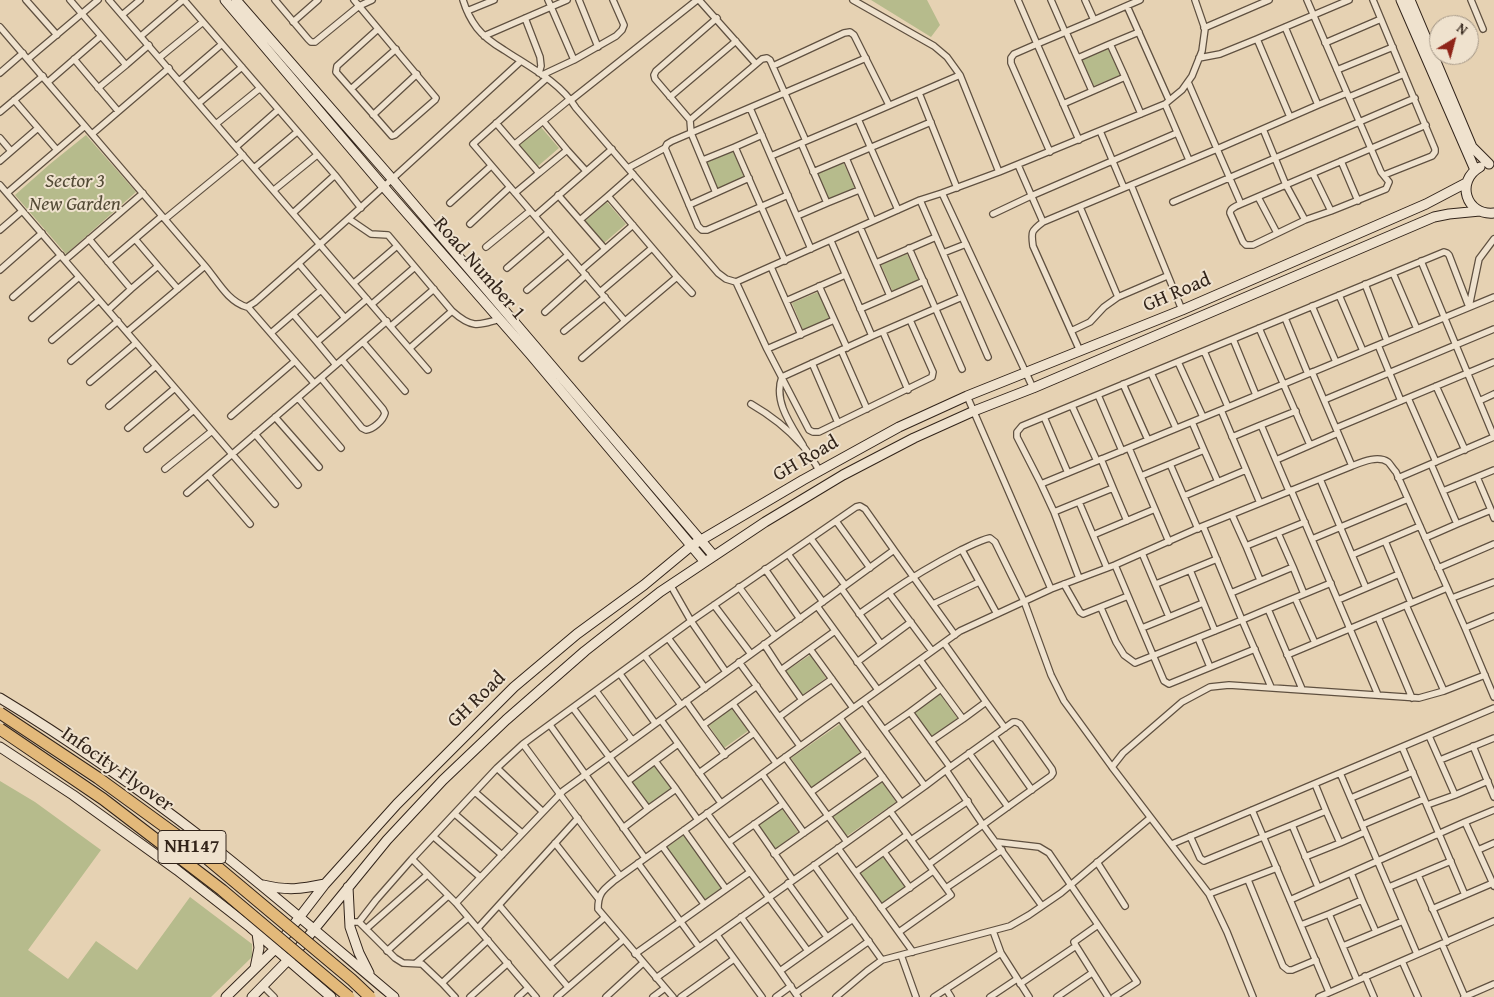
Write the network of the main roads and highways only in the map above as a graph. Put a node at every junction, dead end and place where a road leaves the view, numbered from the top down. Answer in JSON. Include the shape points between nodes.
{"nodes":[{"id":1,"x":225,"y":0,"type":"edge"},
{"id":2,"x":236,"y":0,"type":"edge"},
{"id":3,"x":1401,"y":0,"type":"edge"},
{"id":4,"x":1410,"y":0,"type":"edge"},
{"id":5,"x":1492,"y":165,"type":"edge"},
{"id":6,"x":1475,"y":170,"type":"junction"},
{"id":7,"x":1466,"y":183,"type":"junction"},
{"id":8,"x":1481,"y":212,"type":"junction"},
{"id":9,"x":1494,"y":213,"type":"edge"},
{"id":10,"x":1494,"y":218,"type":"edge"},
{"id":11,"x":700,"y":541,"type":"junction"},
{"id":12,"x":691,"y":546,"type":"junction"},
{"id":13,"x":714,"y":556,"type":"junction"},
{"id":14,"x":705,"y":562,"type":"junction"},
{"id":15,"x":0,"y":698,"type":"edge"},
{"id":16,"x":0,"y":713,"type":"edge"},
{"id":17,"x":0,"y":730,"type":"edge"},
{"id":18,"x":0,"y":747,"type":"edge"},
{"id":19,"x":261,"y":884,"type":"junction"},
{"id":20,"x":325,"y":884,"type":"junction"},
{"id":21,"x":348,"y":887,"type":"junction"},
{"id":22,"x":300,"y":918,"type":"junction"},
{"id":23,"x":313,"y":930,"type":"junction"},
{"id":24,"x":257,"y":933,"type":"junction"},
{"id":25,"x":278,"y":945,"type":"junction"},
{"id":26,"x":291,"y":957,"type":"junction"},
{"id":27,"x":255,"y":968,"type":"junction"},
{"id":28,"x":371,"y":978,"type":"junction"},
{"id":29,"x":226,"y":997,"type":"edge"},
{"id":30,"x":252,"y":997,"type":"edge"},
{"id":31,"x":331,"y":997,"type":"edge"},
{"id":32,"x":349,"y":997,"type":"edge"},
{"id":33,"x":370,"y":997,"type":"edge"},
{"id":34,"x":394,"y":997,"type":"edge"}],
"edges":[{"from":1,"to":12,"type":"main road","name":"Road Number 1"},
{"from":2,"to":11,"type":"main road","name":"Road Number 1"},
{"from":3,"to":6,"type":"main road"},
{"from":4,"to":5,"type":"main road","via":[[1472,147]]},
{"from":5,"to":6,"type":"main road"},
{"from":6,"to":7,"type":"main road"},
{"from":7,"to":8,"type":"main road","via":[[1468,200]]},
{"from":7,"to":11,"type":"main road","name":"GH Road","via":[[1426,204],[1182,310],[967,396],[899,427]]},
{"from":8,"to":9,"type":"main road","name":"GH Road"},
{"from":8,"to":10,"type":"main road"},
{"from":8,"to":13,"type":"main road","name":"GH Road","via":[[1434,217],[974,411],[843,475]]},
{"from":11,"to":12,"type":"main road","name":"GH Road"},
{"from":11,"to":13,"type":"main road","name":"Road Number 1"},
{"from":12,"to":14,"type":"main road","name":"Road Number 1"},
{"from":12,"to":20,"type":"main road","name":"GH Road","via":[[514,687],[397,804]]},
{"from":13,"to":14,"type":"main road","name":"GH Road"},
{"from":14,"to":21,"type":"main road","name":"GH Road","via":[[660,592],[585,651],[506,720],[437,787]]},
{"from":15,"to":19,"type":"main road","via":[[100,762]]},
{"from":16,"to":33,"type":"highway","name":"Infocity Flyover","number":"NH147","bridge":true,"via":[[98,778],[197,850]]},
{"from":17,"to":32,"type":"highway","name":"Infocity Flyover","number":"NH147","bridge":true,"via":[[103,799],[222,890]]},
{"from":18,"to":24,"type":"main road","via":[[73,794],[170,864]]},
{"from":19,"to":20,"type":"main road","via":[[288,890]]},
{"from":19,"to":22,"type":"main road"},
{"from":20,"to":22,"type":"main road","name":"GH Road"},
{"from":21,"to":23,"type":"main road","name":"GH Road"},
{"from":21,"to":28,"type":"main road","via":[[359,953]]},
{"from":22,"to":23,"type":"main road"},
{"from":22,"to":25,"type":"main road","name":"GH Road"},
{"from":23,"to":26,"type":"main road","name":"GH Road"},
{"from":23,"to":28,"type":"main road"},
{"from":24,"to":25,"type":"main road"},
{"from":24,"to":27,"type":"main road","via":[[259,948]]},
{"from":25,"to":26,"type":"main road"},
{"from":25,"to":27,"type":"main road","name":"GH Road"},
{"from":26,"to":30,"type":"main road","name":"GH Road"},
{"from":26,"to":31,"type":"main road"},
{"from":27,"to":29,"type":"main road","name":"GH Road"},
{"from":28,"to":34,"type":"main road"}]}
